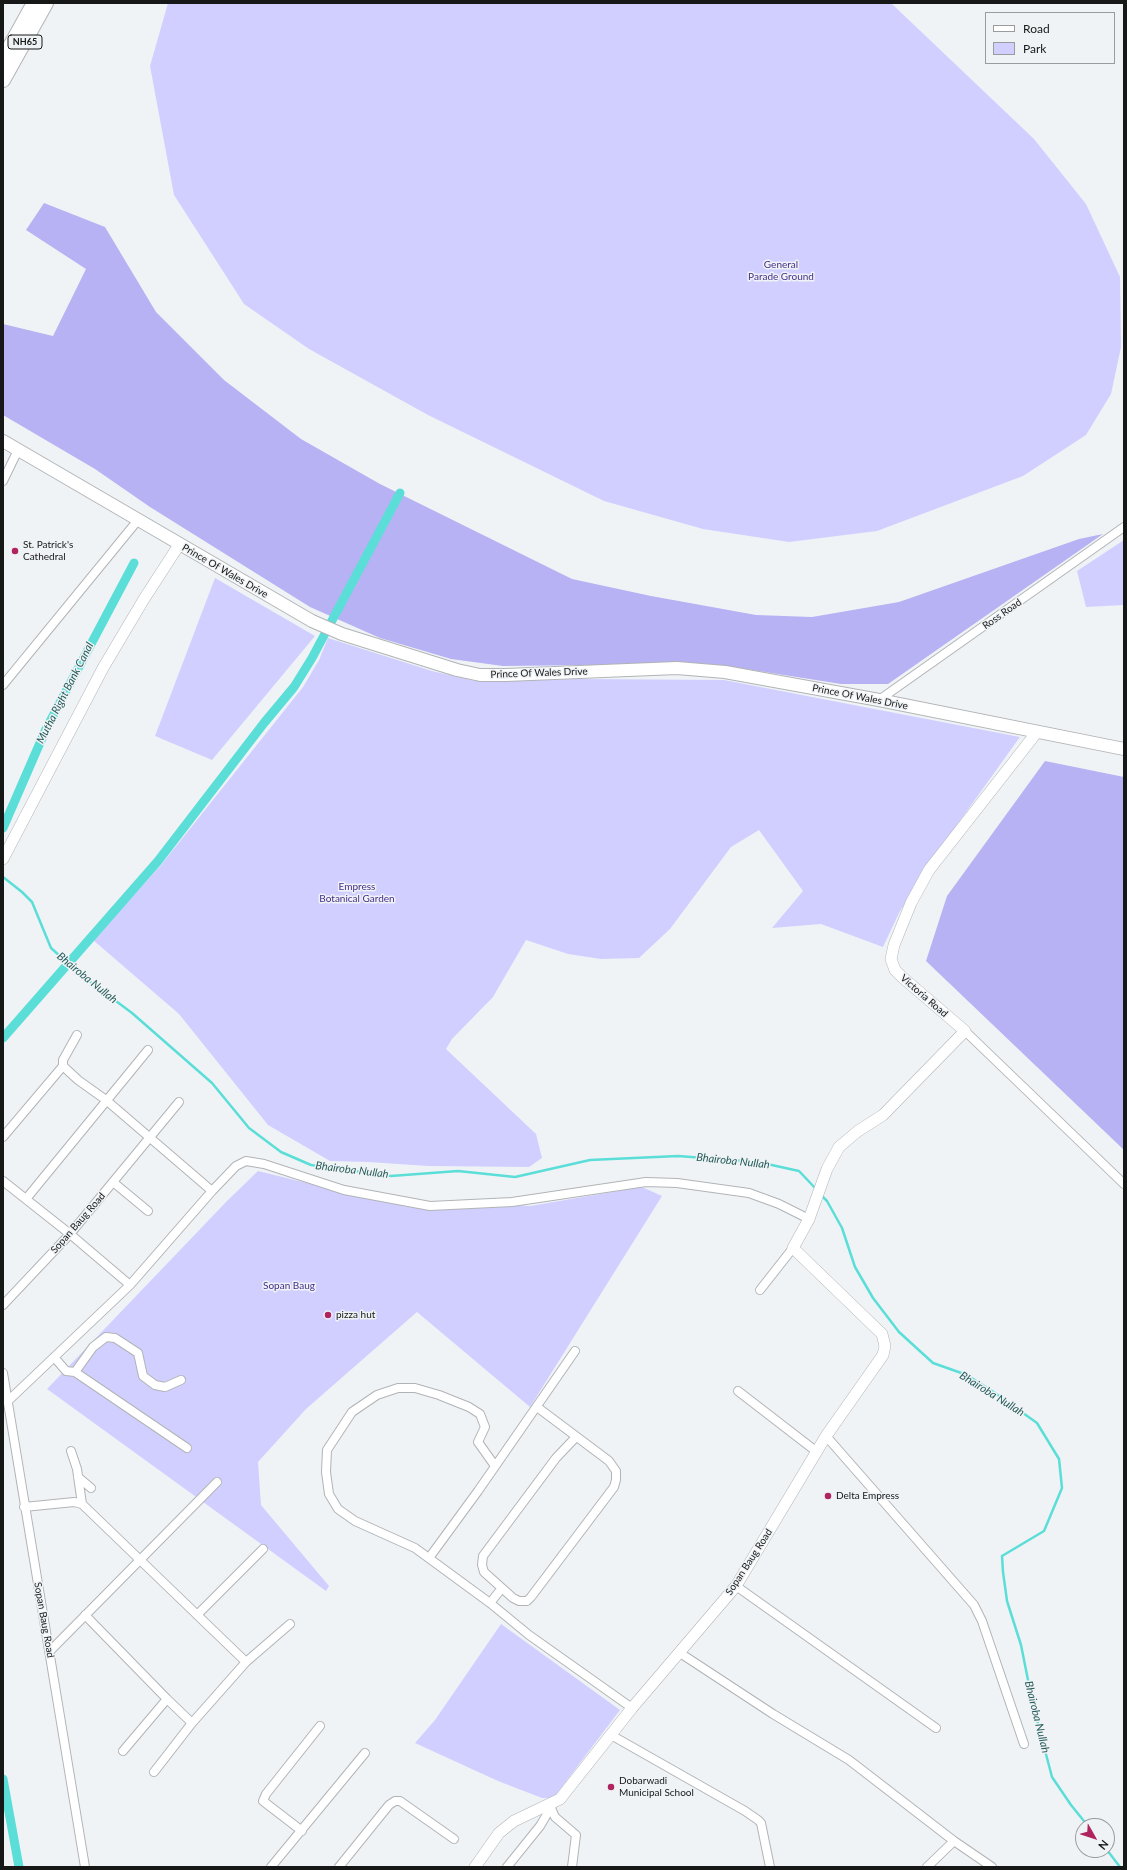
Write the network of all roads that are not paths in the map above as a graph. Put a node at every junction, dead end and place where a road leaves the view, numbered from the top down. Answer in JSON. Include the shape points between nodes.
{"nodes":[{"id":1,"x":34,"y":3,"type":"edge"},
{"id":2,"x":46,"y":3,"type":"edge"},
{"id":3,"x":3,"y":59,"type":"edge"},
{"id":4,"x":3,"y":80,"type":"edge"},
{"id":5,"x":3,"y":441,"type":"edge"},
{"id":6,"x":18,"y":450,"type":"junction"},
{"id":7,"x":3,"y":481,"type":"edge"},
{"id":8,"x":138,"y":520,"type":"junction"},
{"id":9,"x":1124,"y":527,"type":"edge"},
{"id":10,"x":179,"y":545,"type":"junction"},
{"id":11,"x":3,"y":685,"type":"edge"},
{"id":12,"x":880,"y":700,"type":"junction"},
{"id":13,"x":1037,"y":732,"type":"junction"},
{"id":14,"x":1124,"y":749,"type":"edge"},
{"id":15,"x":5,"y":854,"type":"edge"},
{"id":16,"x":965,"y":1031,"type":"junction"},
{"id":17,"x":77,"y":1035,"type":"dead end"},
{"id":18,"x":148,"y":1050,"type":"dead end"},
{"id":19,"x":63,"y":1066,"type":"junction"},
{"id":20,"x":106,"y":1100,"type":"junction"},
{"id":21,"x":179,"y":1102,"type":"dead end"},
{"id":22,"x":3,"y":1137,"type":"edge"},
{"id":23,"x":150,"y":1138,"type":"junction"},
{"id":24,"x":3,"y":1180,"type":"edge"},
{"id":25,"x":113,"y":1182,"type":"junction"},
{"id":26,"x":1124,"y":1184,"type":"edge"},
{"id":27,"x":212,"y":1191,"type":"junction"},
{"id":28,"x":26,"y":1199,"type":"junction"},
{"id":29,"x":148,"y":1210,"type":"dead end"},
{"id":30,"x":809,"y":1219,"type":"junction"},
{"id":31,"x":70,"y":1234,"type":"junction"},
{"id":32,"x":793,"y":1248,"type":"junction"},
{"id":33,"x":130,"y":1285,"type":"junction"},
{"id":34,"x":760,"y":1290,"type":"dead end"},
{"id":35,"x":3,"y":1305,"type":"edge"},
{"id":36,"x":575,"y":1350,"type":"dead end"},
{"id":37,"x":54,"y":1357,"type":"junction"},
{"id":38,"x":75,"y":1372,"type":"junction"},
{"id":39,"x":3,"y":1373,"type":"edge"},
{"id":40,"x":181,"y":1380,"type":"dead end"},
{"id":41,"x":738,"y":1391,"type":"dead end"},
{"id":42,"x":9,"y":1400,"type":"junction"},
{"id":43,"x":537,"y":1407,"type":"junction"},
{"id":44,"x":826,"y":1436,"type":"junction"},
{"id":45,"x":576,"y":1437,"type":"junction"},
{"id":46,"x":187,"y":1448,"type":"dead end"},
{"id":47,"x":71,"y":1451,"type":"dead end"},
{"id":48,"x":817,"y":1452,"type":"junction"},
{"id":49,"x":495,"y":1466,"type":"junction"},
{"id":50,"x":78,"y":1476,"type":"junction"},
{"id":51,"x":217,"y":1482,"type":"dead end"},
{"id":52,"x":92,"y":1488,"type":"dead end"},
{"id":53,"x":82,"y":1504,"type":"junction"},
{"id":54,"x":24,"y":1507,"type":"junction"},
{"id":55,"x":263,"y":1549,"type":"dead end"},
{"id":56,"x":429,"y":1558,"type":"junction"},
{"id":57,"x":141,"y":1559,"type":"junction"},
{"id":58,"x":736,"y":1586,"type":"junction"},
{"id":59,"x":502,"y":1588,"type":"junction"},
{"id":60,"x":490,"y":1603,"type":"junction"},
{"id":61,"x":85,"y":1615,"type":"junction"},
{"id":62,"x":197,"y":1615,"type":"junction"},
{"id":63,"x":290,"y":1624,"type":"dead end"},
{"id":64,"x":49,"y":1652,"type":"junction"},
{"id":65,"x":680,"y":1653,"type":"junction"},
{"id":66,"x":246,"y":1662,"type":"junction"},
{"id":67,"x":167,"y":1699,"type":"junction"},
{"id":68,"x":632,"y":1708,"type":"junction"},
{"id":69,"x":192,"y":1723,"type":"junction"},
{"id":70,"x":320,"y":1726,"type":"dead end"},
{"id":71,"x":936,"y":1728,"type":"dead end"},
{"id":72,"x":611,"y":1735,"type":"junction"},
{"id":73,"x":1024,"y":1744,"type":"dead end"},
{"id":74,"x":123,"y":1751,"type":"dead end"},
{"id":75,"x":365,"y":1753,"type":"dead end"},
{"id":76,"x":154,"y":1772,"type":"dead end"},
{"id":77,"x":552,"y":1806,"type":"junction"},
{"id":78,"x":302,"y":1831,"type":"junction"},
{"id":79,"x":454,"y":1839,"type":"dead end"},
{"id":80,"x":954,"y":1841,"type":"junction"},
{"id":81,"x":85,"y":1867,"type":"edge"},
{"id":82,"x":271,"y":1867,"type":"edge"},
{"id":83,"x":339,"y":1867,"type":"edge"},
{"id":84,"x":474,"y":1867,"type":"edge"},
{"id":85,"x":507,"y":1867,"type":"edge"},
{"id":86,"x":572,"y":1867,"type":"edge"},
{"id":87,"x":770,"y":1867,"type":"edge"},
{"id":88,"x":927,"y":1867,"type":"edge"},
{"id":89,"x":992,"y":1867,"type":"edge"}],
"edges":[{"from":1,"to":3,"type":"highway","number":"NH65"},
{"from":2,"to":4,"type":"highway","number":"NH65"},
{"from":5,"to":6,"type":"main road","name":"Prince Of Wales Drive"},
{"from":6,"to":7,"type":"street"},
{"from":6,"to":8,"type":"main road","name":"Prince Of Wales Drive"},
{"from":8,"to":10,"type":"main road","name":"Prince Of Wales Drive"},
{"from":8,"to":11,"type":"street"},
{"from":9,"to":12,"type":"street","name":"Ross Road"},
{"from":10,"to":12,"type":"main road","name":"Prince Of Wales Drive","via":[[312,621],[342,634],[457,670],[480,675],[506,675],[677,668],[725,672]]},
{"from":10,"to":15,"type":"street","via":[[103,668]]},
{"from":12,"to":13,"type":"main road","name":"Prince Of Wales Drive"},
{"from":13,"to":14,"type":"main road","name":"Prince Of Wales Drive"},
{"from":13,"to":16,"type":"street","name":"Victoria Road","via":[[929,870],[911,903],[894,945],[891,959],[895,970]]},
{"from":16,"to":26,"type":"street","name":"Victoria Road"},
{"from":16,"to":30,"type":"street","via":[[883,1115],[849,1137],[833,1156]]},
{"from":17,"to":19,"type":"street","via":[[63,1060]]},
{"from":18,"to":20,"type":"street"},
{"from":19,"to":20,"type":"street"},
{"from":19,"to":22,"type":"street"},
{"from":20,"to":23,"type":"street"},
{"from":20,"to":28,"type":"street"},
{"from":21,"to":23,"type":"street","name":"Sopan Baug Road"},
{"from":23,"to":25,"type":"street","name":"Sopan Baug Road"},
{"from":23,"to":27,"type":"street"},
{"from":24,"to":28,"type":"street"},
{"from":25,"to":29,"type":"street"},
{"from":25,"to":31,"type":"street","name":"Sopan Baug Road"},
{"from":27,"to":30,"type":"street","via":[[236,1166],[246,1161],[264,1164],[344,1190],[430,1206],[512,1202],[641,1183],[677,1183],[749,1193]]},
{"from":27,"to":33,"type":"street"},
{"from":28,"to":31,"type":"street"},
{"from":30,"to":32,"type":"street"},
{"from":31,"to":33,"type":"street"},
{"from":31,"to":35,"type":"street","name":"Sopan Baug Road"},
{"from":32,"to":34,"type":"street"},
{"from":32,"to":44,"type":"street","name":"Sopan Baug Road","via":[[882,1334],[884,1339],[883,1355]]},
{"from":33,"to":37,"type":"street"},
{"from":36,"to":43,"type":"street"},
{"from":37,"to":38,"type":"street","via":[[66,1370]]},
{"from":37,"to":42,"type":"street"},
{"from":38,"to":40,"type":"street","via":[[93,1347],[106,1338],[115,1338],[138,1353],[143,1376],[155,1385],[165,1387]]},
{"from":38,"to":46,"type":"street"},
{"from":39,"to":42,"type":"street","name":"Sopan Baug Road"},
{"from":41,"to":48,"type":"street"},
{"from":42,"to":54,"type":"street","name":"Sopan Baug Road"},
{"from":43,"to":45,"type":"street"},
{"from":43,"to":49,"type":"street"},
{"from":44,"to":48,"type":"street","name":"Sopan Baug Road"},
{"from":44,"to":73,"type":"street","via":[[974,1604]]},
{"from":45,"to":59,"type":"street","via":[[556,1458],[483,1556],[484,1572]]},
{"from":45,"to":59,"type":"street","via":[[609,1461],[616,1471],[614,1487],[527,1601],[519,1601]]},
{"from":47,"to":50,"type":"street"},
{"from":48,"to":58,"type":"street","name":"Sopan Baug Road"},
{"from":49,"to":56,"type":"street"},
{"from":49,"to":56,"type":"street","via":[[478,1442],[485,1427],[480,1414],[439,1395],[415,1388],[398,1388],[377,1394],[352,1412],[326,1450],[329,1494],[338,1509],[355,1521],[403,1541]]},
{"from":50,"to":52,"type":"street"},
{"from":50,"to":53,"type":"street"},
{"from":51,"to":57,"type":"street"},
{"from":53,"to":54,"type":"street","via":[[74,1502]]},
{"from":53,"to":57,"type":"street"},
{"from":54,"to":64,"type":"street","name":"Sopan Baug Road"},
{"from":55,"to":62,"type":"street"},
{"from":56,"to":60,"type":"street"},
{"from":57,"to":61,"type":"street"},
{"from":57,"to":62,"type":"street"},
{"from":58,"to":65,"type":"street","name":"Sopan Baug Road"},
{"from":58,"to":71,"type":"street"},
{"from":59,"to":60,"type":"street"},
{"from":60,"to":68,"type":"street"},
{"from":61,"to":64,"type":"street"},
{"from":61,"to":67,"type":"street"},
{"from":62,"to":66,"type":"street"},
{"from":63,"to":66,"type":"street"},
{"from":64,"to":81,"type":"street","name":"Sopan Baug Road"},
{"from":65,"to":68,"type":"street","name":"Sopan Baug Road"},
{"from":65,"to":80,"type":"street","via":[[773,1714],[850,1760]]},
{"from":66,"to":69,"type":"street"},
{"from":67,"to":69,"type":"street"},
{"from":67,"to":74,"type":"street"},
{"from":68,"to":72,"type":"street","name":"Sopan Baug Road"},
{"from":69,"to":76,"type":"street"},
{"from":70,"to":78,"type":"street","via":[[263,1801]]},
{"from":72,"to":77,"type":"street","name":"Sopan Baug Road"},
{"from":72,"to":87,"type":"street","via":[[758,1820],[761,1823]]},
{"from":75,"to":78,"type":"street"},
{"from":77,"to":84,"type":"street","name":"Sopan Baug Road","via":[[514,1821],[499,1833]]},
{"from":77,"to":85,"type":"street","via":[[540,1826]]},
{"from":77,"to":86,"type":"street","via":[[555,1817],[576,1835]]},
{"from":78,"to":82,"type":"street"},
{"from":79,"to":83,"type":"street","via":[[400,1801],[395,1801]]},
{"from":80,"to":88,"type":"street"},
{"from":80,"to":89,"type":"street"}]}
